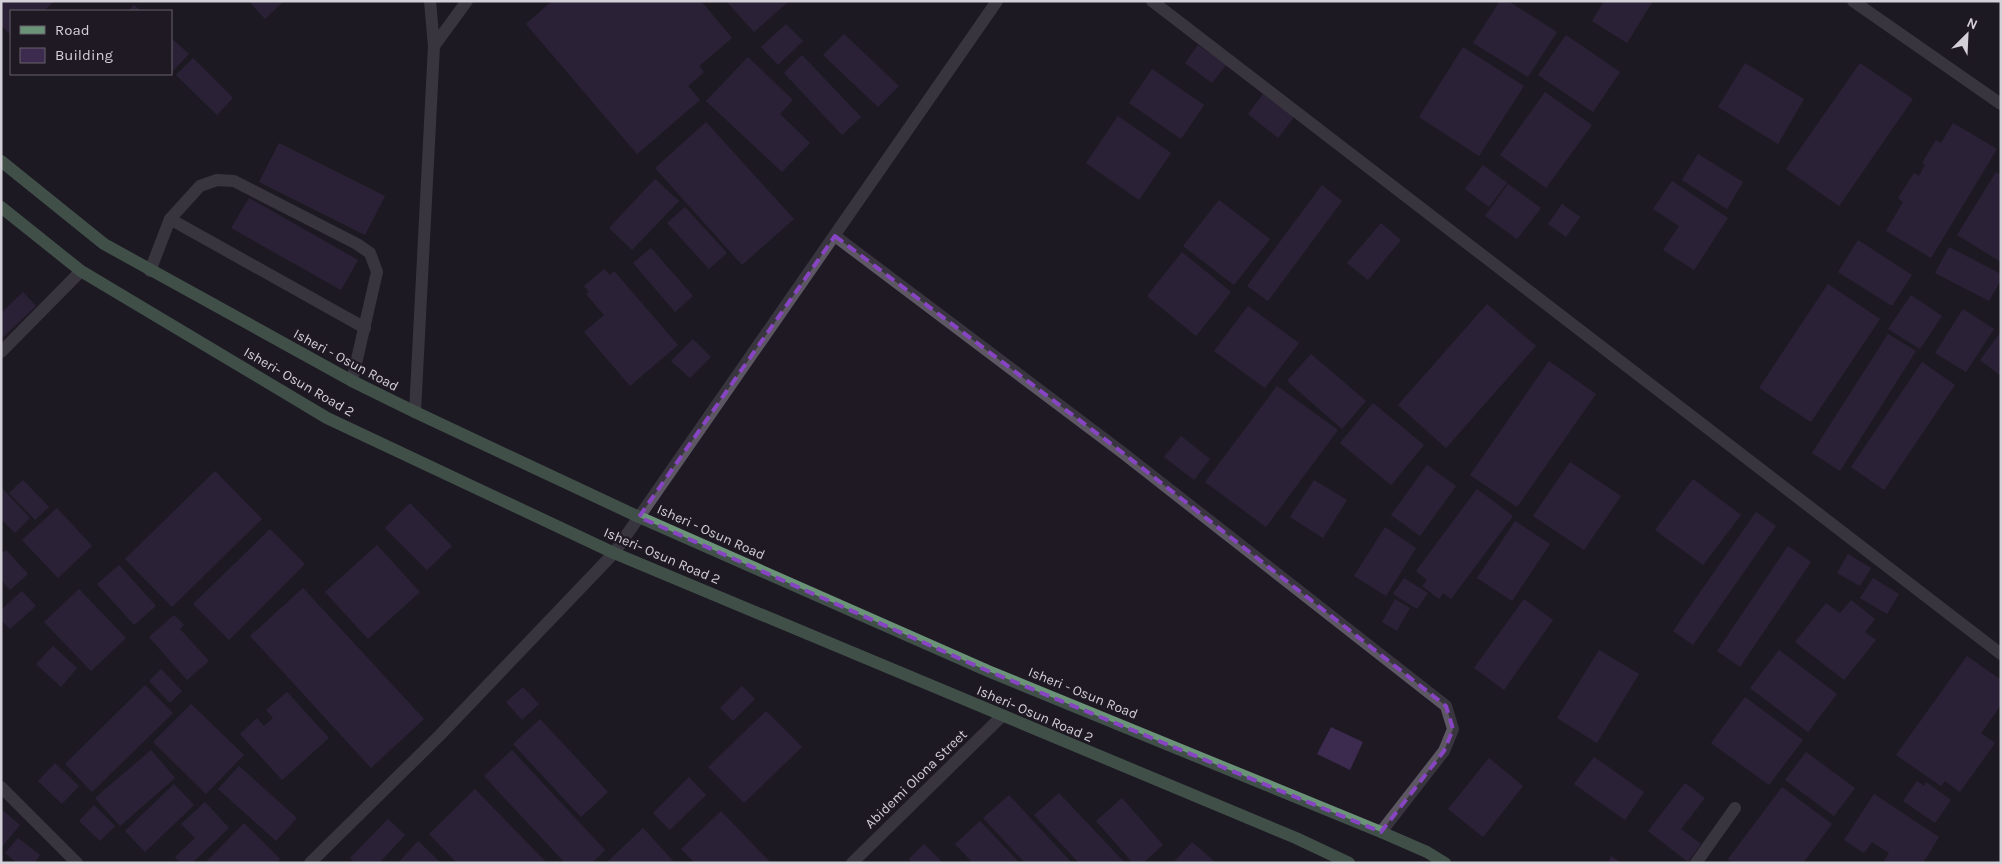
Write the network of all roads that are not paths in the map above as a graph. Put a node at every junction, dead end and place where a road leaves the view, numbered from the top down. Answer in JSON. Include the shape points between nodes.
{"nodes":[{"id":1,"x":430,"y":1,"type":"edge"},
{"id":2,"x":467,"y":1,"type":"edge"},
{"id":3,"x":997,"y":1,"type":"edge"},
{"id":4,"x":1152,"y":1,"type":"edge"},
{"id":5,"x":1853,"y":1,"type":"edge"},
{"id":6,"x":434,"y":46,"type":"junction"},
{"id":7,"x":2001,"y":104,"type":"edge"},
{"id":8,"x":1,"y":161,"type":"edge"},
{"id":9,"x":1,"y":207,"type":"edge"},
{"id":10,"x":170,"y":219,"type":"junction"},
{"id":11,"x":835,"y":236,"type":"junction"},
{"id":12,"x":81,"y":271,"type":"junction"},
{"id":13,"x":150,"y":271,"type":"junction"},
{"id":14,"x":366,"y":328,"type":"junction"},
{"id":15,"x":1,"y":352,"type":"edge"},
{"id":16,"x":352,"y":381,"type":"junction"},
{"id":17,"x":415,"y":412,"type":"junction"},
{"id":18,"x":639,"y":517,"type":"junction"},
{"id":19,"x":614,"y":553,"type":"junction"},
{"id":20,"x":2001,"y":654,"type":"edge"},
{"id":21,"x":1002,"y":716,"type":"junction"},
{"id":22,"x":1,"y":788,"type":"edge"},
{"id":23,"x":1736,"y":808,"type":"dead end"},
{"id":24,"x":1381,"y":832,"type":"junction"},
{"id":25,"x":77,"y":863,"type":"edge"},
{"id":26,"x":310,"y":863,"type":"edge"},
{"id":27,"x":852,"y":863,"type":"edge"},
{"id":28,"x":1349,"y":863,"type":"edge"},
{"id":29,"x":1445,"y":863,"type":"edge"},
{"id":30,"x":1696,"y":863,"type":"edge"}],
"edges":[{"from":1,"to":6,"type":"street"},
{"from":2,"to":6,"type":"street"},
{"from":3,"to":11,"type":"street"},
{"from":4,"to":20,"type":"street"},
{"from":5,"to":7,"type":"street"},
{"from":6,"to":17,"type":"street"},
{"from":8,"to":13,"type":"main road","name":"Isheri - Osun Road","via":[[104,244]]},
{"from":9,"to":12,"type":"main road","name":"Isheri- Osun Road 2"},
{"from":10,"to":13,"type":"street"},
{"from":10,"to":14,"type":"street"},
{"from":10,"to":14,"type":"street","via":[[200,186],[218,180],[234,181],[358,244],[370,253],[377,272]]},
{"from":11,"to":18,"type":"street"},
{"from":11,"to":24,"type":"street","via":[[1123,453],[1446,706],[1453,729],[1444,751]]},
{"from":12,"to":15,"type":"street"},
{"from":12,"to":19,"type":"main road","name":"Isheri- Osun Road 2","via":[[327,418]]},
{"from":13,"to":16,"type":"main road","name":"Isheri - Osun Road"},
{"from":14,"to":16,"type":"street"},
{"from":16,"to":17,"type":"main road","name":"Isheri - Osun Road"},
{"from":17,"to":18,"type":"main road","name":"Isheri - Osun Road"},
{"from":18,"to":19,"type":"street"},
{"from":18,"to":24,"type":"main road","name":"Isheri - Osun Road","via":[[988,671]]},
{"from":19,"to":21,"type":"main road","name":"Isheri- Osun Road 2"},
{"from":19,"to":26,"type":"street","via":[[440,735]]},
{"from":21,"to":27,"type":"street","name":"Abidemi Olona Street"},
{"from":21,"to":28,"type":"main road","name":"Isheri- Osun Road 2"},
{"from":22,"to":25,"type":"street"},
{"from":23,"to":30,"type":"street"},
{"from":24,"to":29,"type":"main road","name":"Isheri - Osun Road"}]}
